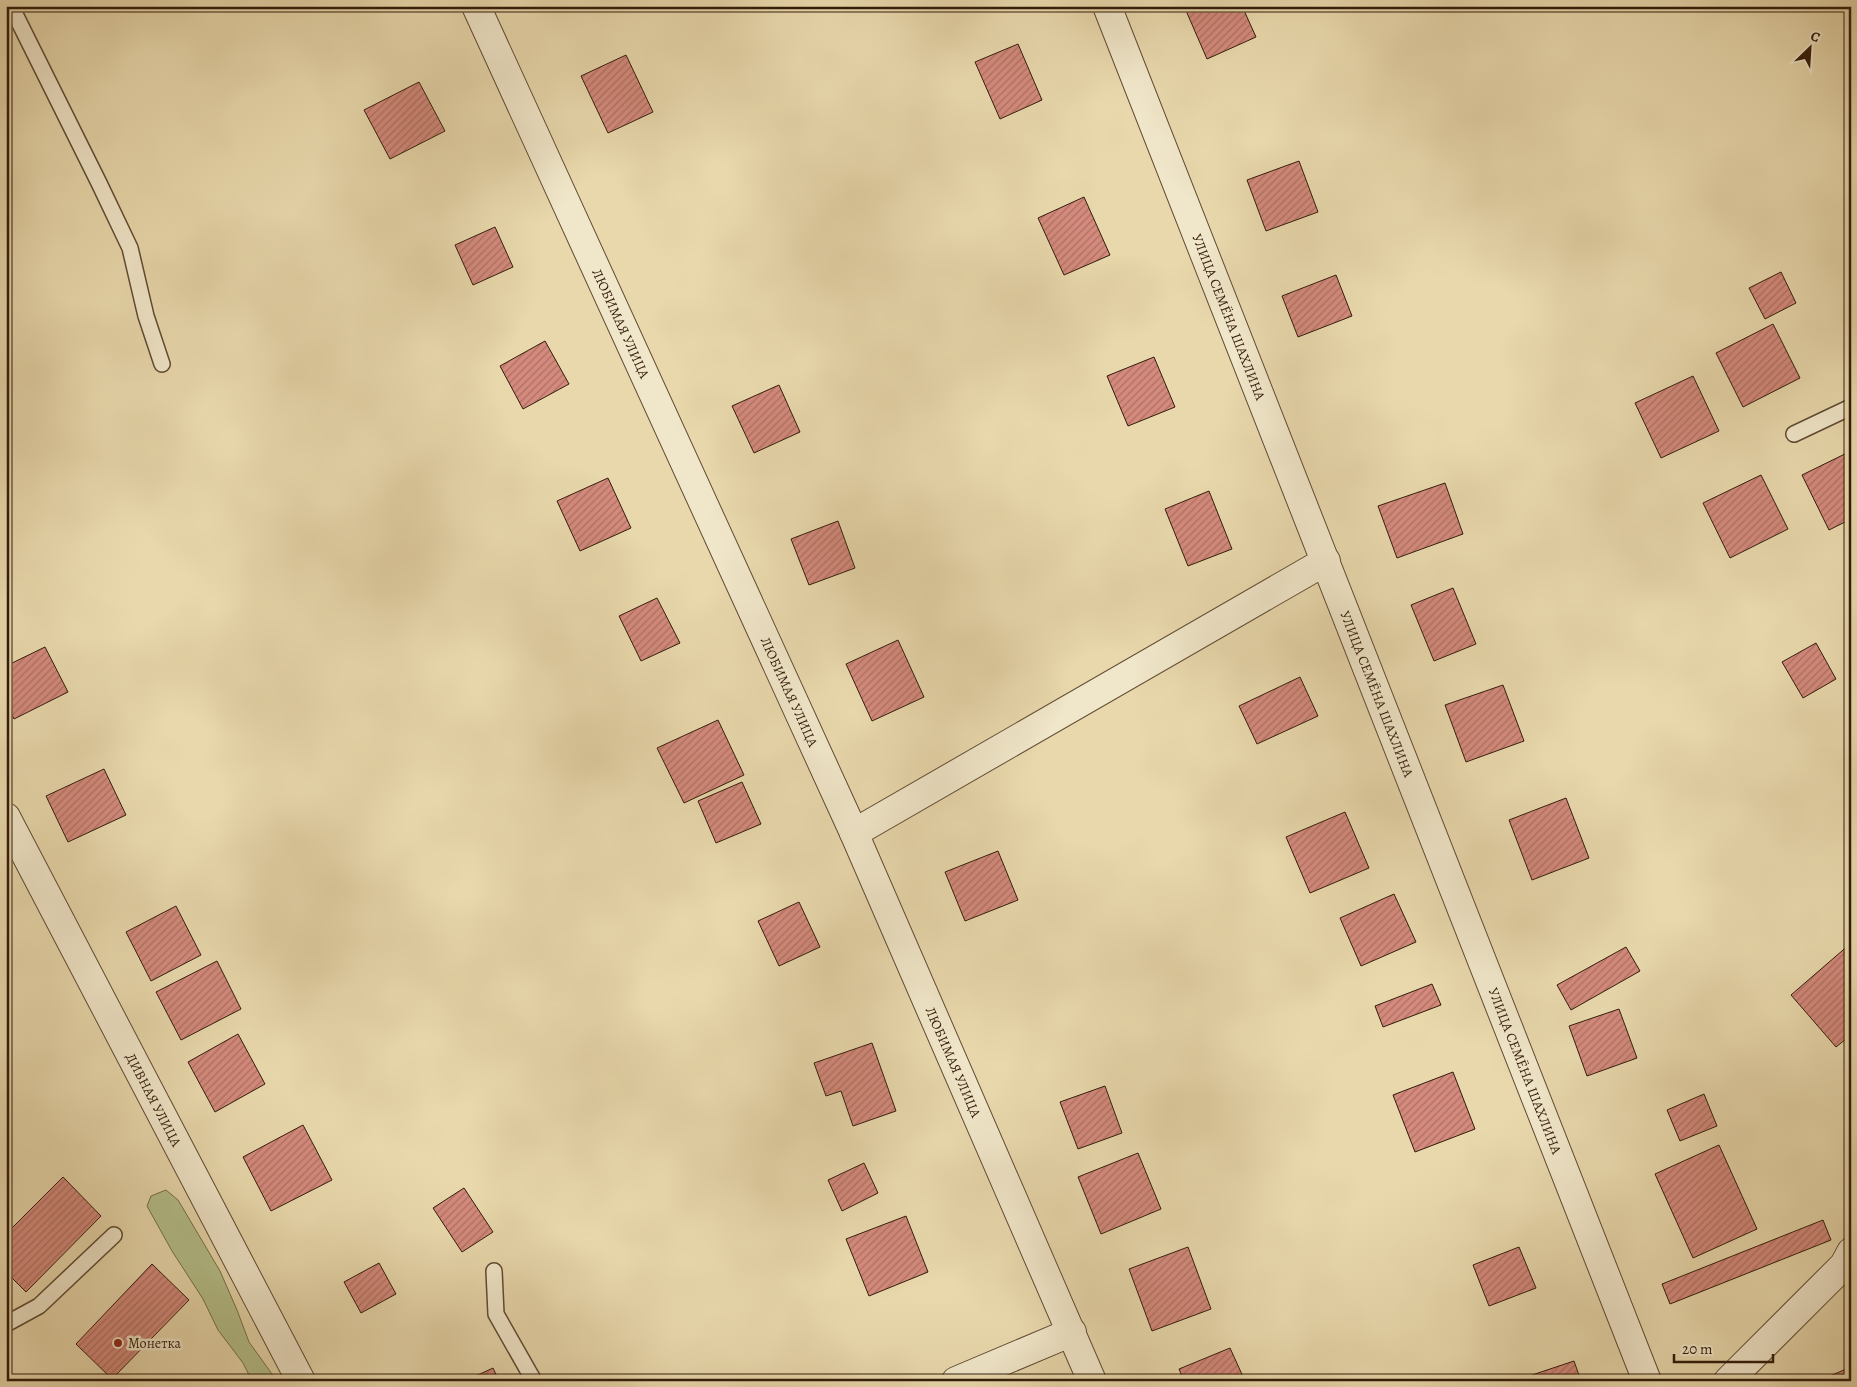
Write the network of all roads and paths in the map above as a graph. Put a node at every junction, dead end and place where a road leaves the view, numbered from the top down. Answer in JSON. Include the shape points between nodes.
{"nodes":[{"id":1,"x":11,"y":6,"type":"edge"},
{"id":2,"x":476,"y":6,"type":"edge"},
{"id":3,"x":1107,"y":6,"type":"edge"},
{"id":4,"x":162,"y":364,"type":"dead end"},
{"id":5,"x":1851,"y":407,"type":"edge"},
{"id":6,"x":1794,"y":434,"type":"dead end"},
{"id":7,"x":1326,"y":561,"type":"junction"},
{"id":8,"x":6,"y":817,"type":"edge"},
{"id":9,"x":854,"y":833,"type":"junction"},
{"id":10,"x":114,"y":1234,"type":"dead end"},
{"id":11,"x":1851,"y":1252,"type":"edge"},
{"id":12,"x":494,"y":1271,"type":"dead end"},
{"id":13,"x":6,"y":1324,"type":"edge"},
{"id":14,"x":1072,"y":1332,"type":"junction"},
{"id":15,"x":301,"y":1381,"type":"edge"},
{"id":16,"x":534,"y":1381,"type":"edge"},
{"id":17,"x":956,"y":1381,"type":"edge"},
{"id":18,"x":1092,"y":1381,"type":"edge"},
{"id":19,"x":1647,"y":1381,"type":"edge"},
{"id":20,"x":1728,"y":1381,"type":"edge"}],
"edges":[{"from":1,"to":4,"type":"lane","via":[[130,248],[146,316]]},
{"from":2,"to":9,"type":"street","name":"ЛЮБИМАЯ УЛИЦА"},
{"from":3,"to":7,"type":"street","name":"УЛИЦА СЕМЁНА ШАХЛИНА"},
{"from":5,"to":6,"type":"lane"},
{"from":7,"to":9,"type":"street"},
{"from":7,"to":19,"type":"street","name":"УЛИЦА СЕМЁНА ШАХЛИНА"},
{"from":8,"to":15,"type":"street","name":"ДИВНАЯ УЛИЦА"},
{"from":9,"to":14,"type":"street","name":"ЛЮБИМАЯ УЛИЦА"},
{"from":10,"to":13,"type":"lane","via":[[39,1306]]},
{"from":11,"to":20,"type":"street","via":[[1844,1265]]},
{"from":12,"to":16,"type":"lane","via":[[496,1314]]},
{"from":14,"to":17,"type":"street"},
{"from":14,"to":18,"type":"street","name":"ЛЮБИМАЯ УЛИЦА"}]}
